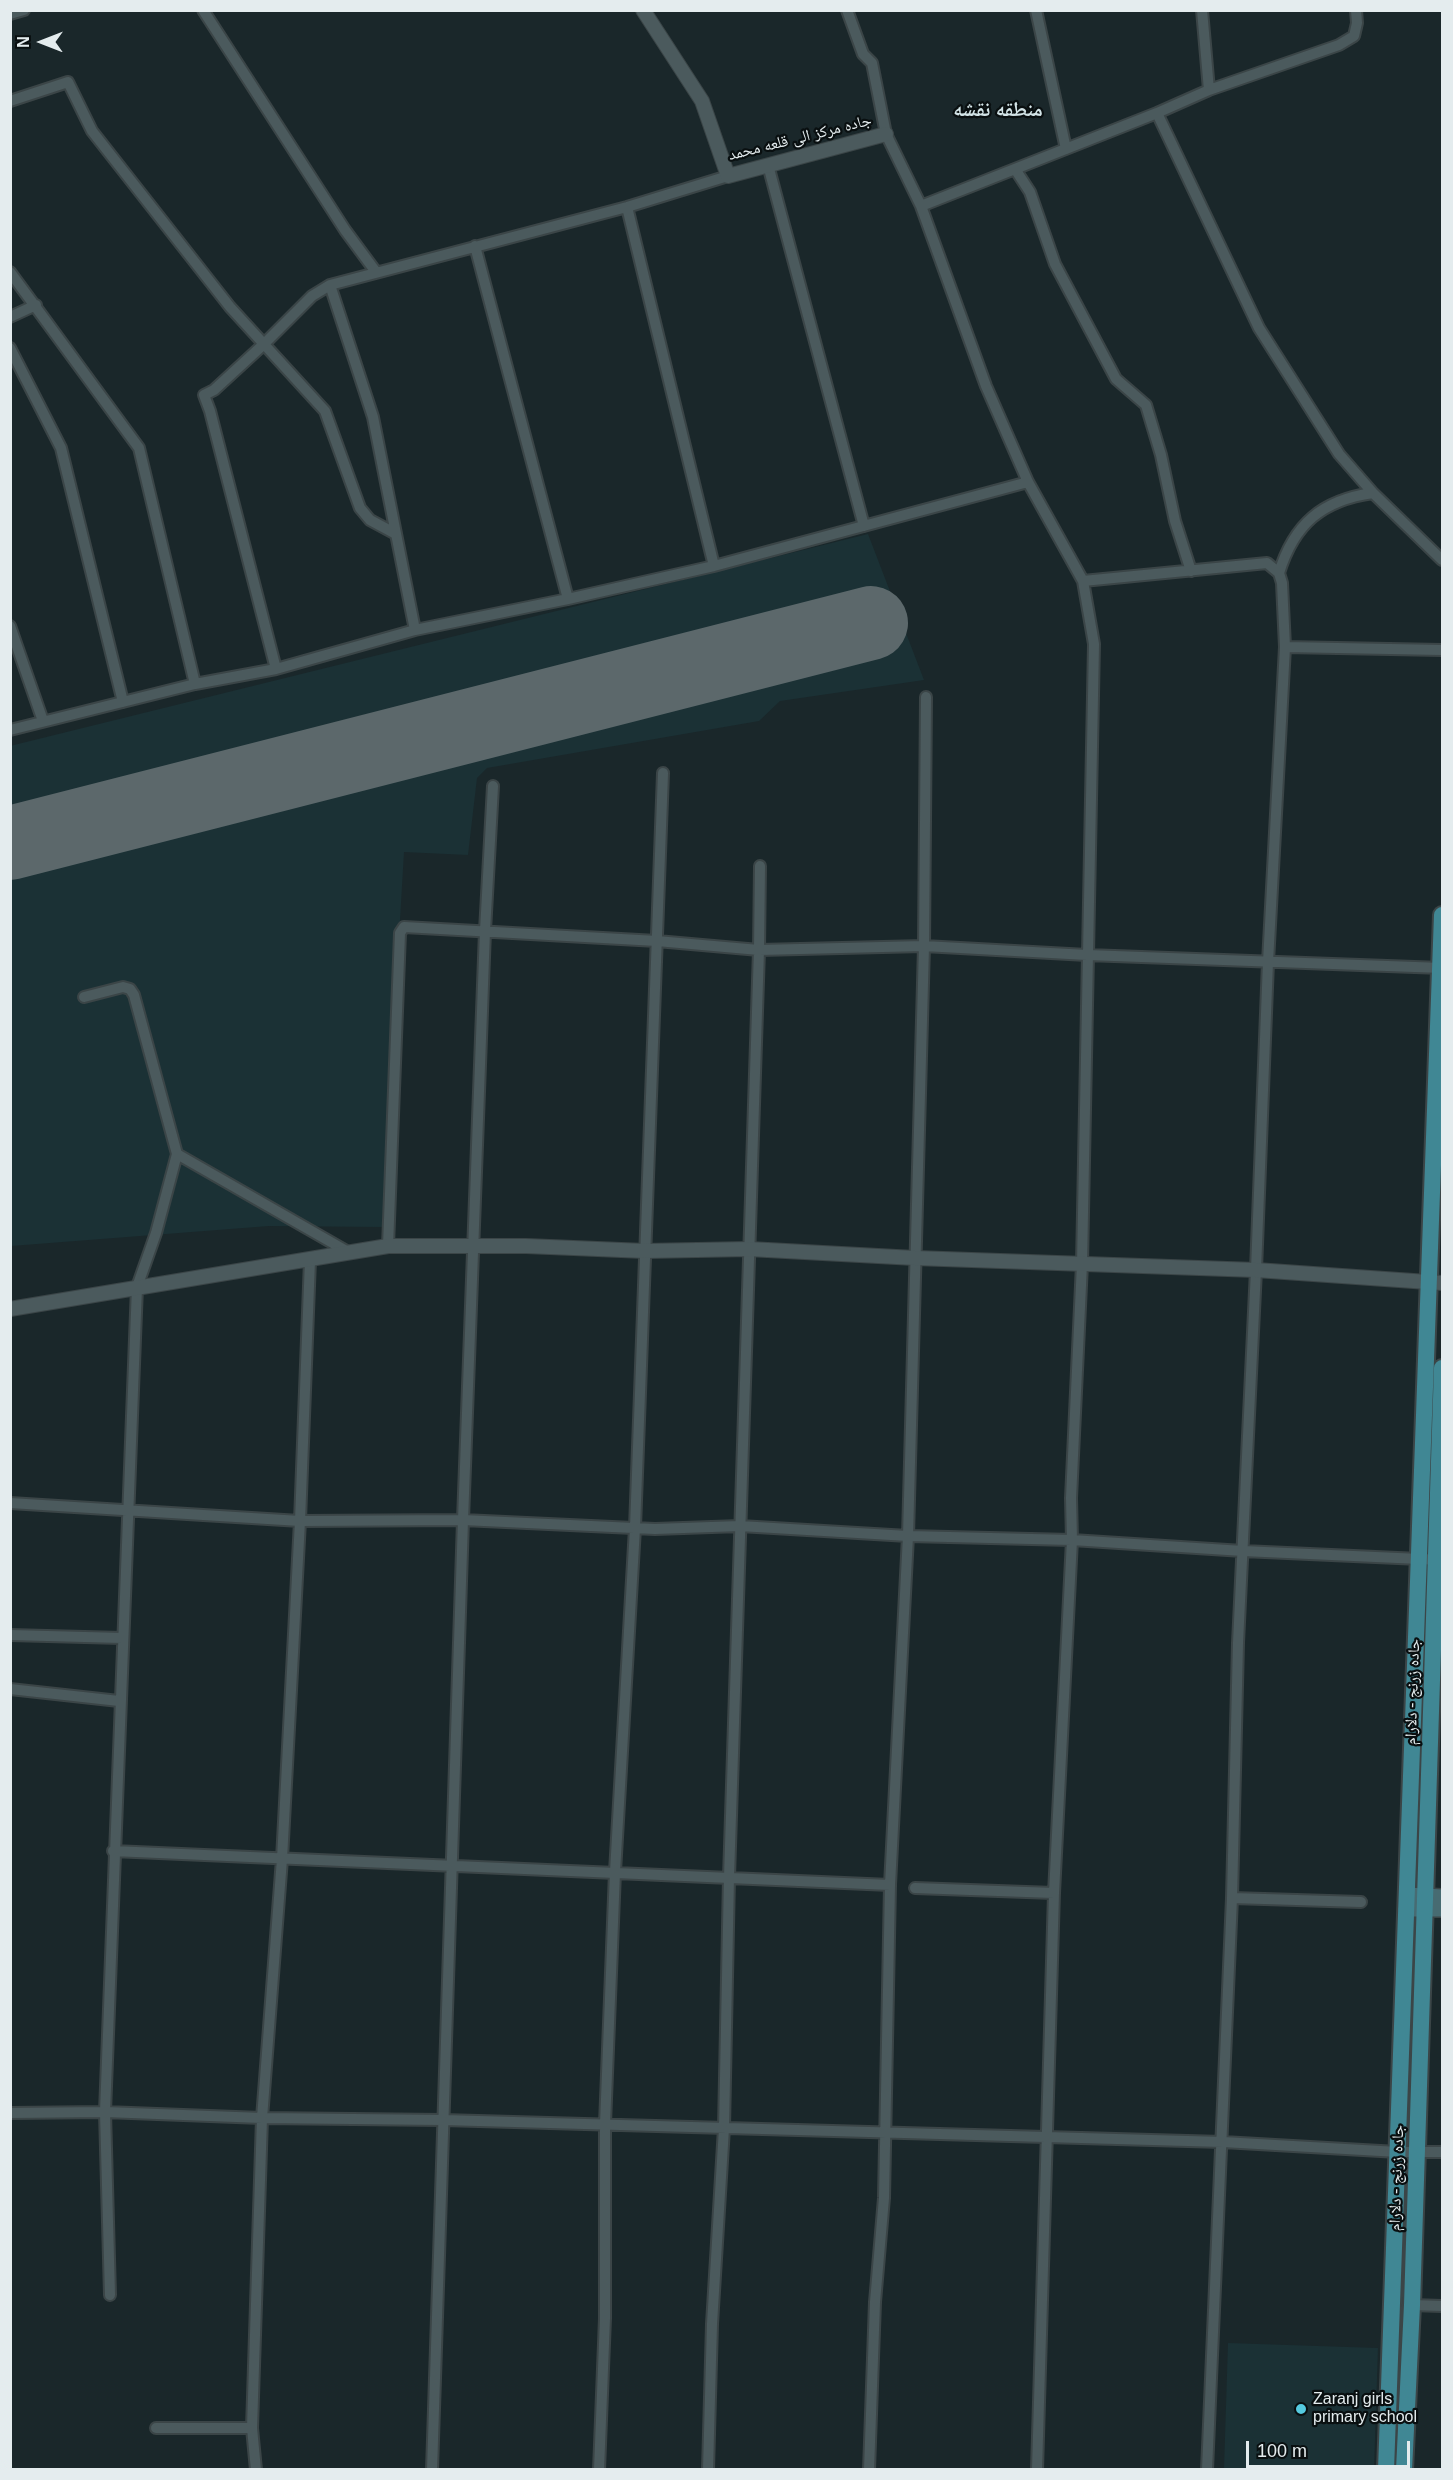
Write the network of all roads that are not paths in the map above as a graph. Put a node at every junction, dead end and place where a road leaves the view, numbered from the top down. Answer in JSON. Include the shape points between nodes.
{"nodes":[{"id":1,"x":24,"y":10,"type":"edge"},
{"id":2,"x":203,"y":10,"type":"edge"},
{"id":3,"x":643,"y":10,"type":"edge"},
{"id":4,"x":847,"y":10,"type":"edge"},
{"id":5,"x":1036,"y":10,"type":"edge"},
{"id":6,"x":1202,"y":10,"type":"edge"},
{"id":7,"x":1356,"y":10,"type":"edge"},
{"id":8,"x":10,"y":14,"type":"edge"},
{"id":9,"x":1209,"y":90,"type":"junction"},
{"id":10,"x":10,"y":101,"type":"edge"},
{"id":11,"x":1157,"y":113,"type":"junction"},
{"id":12,"x":886,"y":134,"type":"junction"},
{"id":13,"x":1066,"y":149,"type":"junction"},
{"id":14,"x":768,"y":165,"type":"junction"},
{"id":15,"x":1015,"y":169,"type":"junction"},
{"id":16,"x":728,"y":176,"type":"junction"},
{"id":17,"x":921,"y":206,"type":"junction"},
{"id":18,"x":627,"y":207,"type":"junction"},
{"id":19,"x":475,"y":246,"type":"junction"},
{"id":20,"x":10,"y":272,"type":"edge"},
{"id":21,"x":376,"y":272,"type":"junction"},
{"id":22,"x":330,"y":285,"type":"junction"},
{"id":23,"x":36,"y":305,"type":"junction"},
{"id":24,"x":10,"y":317,"type":"edge"},
{"id":25,"x":264,"y":344,"type":"junction"},
{"id":26,"x":10,"y":348,"type":"edge"},
{"id":27,"x":1028,"y":482,"type":"junction"},
{"id":28,"x":1373,"y":493,"type":"junction"},
{"id":29,"x":864,"y":526,"type":"junction"},
{"id":30,"x":396,"y":534,"type":"junction"},
{"id":31,"x":1443,"y":561,"type":"edge"},
{"id":32,"x":714,"y":566,"type":"junction"},
{"id":33,"x":1191,"y":571,"type":"junction"},
{"id":34,"x":1279,"y":573,"type":"junction"},
{"id":35,"x":1083,"y":581,"type":"junction"},
{"id":36,"x":568,"y":599,"type":"junction"},
{"id":37,"x":10,"y":626,"type":"edge"},
{"id":38,"x":415,"y":630,"type":"junction"},
{"id":39,"x":1285,"y":647,"type":"junction"},
{"id":40,"x":1443,"y":650,"type":"edge"},
{"id":41,"x":276,"y":669,"type":"junction"},
{"id":42,"x":195,"y":684,"type":"junction"},
{"id":43,"x":926,"y":697,"type":"dead end"},
{"id":44,"x":123,"y":702,"type":"junction"},
{"id":45,"x":43,"y":721,"type":"junction"},
{"id":46,"x":10,"y":730,"type":"edge"},
{"id":47,"x":663,"y":773,"type":"dead end"},
{"id":48,"x":493,"y":786,"type":"dead end"},
{"id":49,"x":760,"y":866,"type":"dead end"},
{"id":50,"x":1443,"y":915,"type":"edge"},
{"id":51,"x":485,"y":931,"type":"junction"},
{"id":52,"x":657,"y":941,"type":"junction"},
{"id":53,"x":924,"y":946,"type":"junction"},
{"id":54,"x":759,"y":950,"type":"junction"},
{"id":55,"x":1087,"y":955,"type":"junction"},
{"id":56,"x":1268,"y":962,"type":"junction"},
{"id":57,"x":1441,"y":968,"type":"edge"},
{"id":58,"x":84,"y":997,"type":"dead end"},
{"id":59,"x":177,"y":1154,"type":"junction"},
{"id":60,"x":388,"y":1246,"type":"junction"},
{"id":61,"x":473,"y":1246,"type":"junction"},
{"id":62,"x":749,"y":1249,"type":"junction"},
{"id":63,"x":645,"y":1251,"type":"junction"},
{"id":64,"x":350,"y":1253,"type":"junction"},
{"id":65,"x":915,"y":1258,"type":"junction"},
{"id":66,"x":310,"y":1260,"type":"junction"},
{"id":67,"x":1082,"y":1264,"type":"junction"},
{"id":68,"x":1256,"y":1270,"type":"junction"},
{"id":69,"x":1436,"y":1283,"type":"edge"},
{"id":70,"x":137,"y":1287,"type":"junction"},
{"id":71,"x":10,"y":1309,"type":"edge"},
{"id":72,"x":1443,"y":1368,"type":"edge"},
{"id":73,"x":1441,"y":1452,"type":"edge"},
{"id":74,"x":10,"y":1503,"type":"edge"},
{"id":75,"x":129,"y":1510,"type":"junction"},
{"id":76,"x":463,"y":1520,"type":"junction"},
{"id":77,"x":300,"y":1521,"type":"junction"},
{"id":78,"x":740,"y":1526,"type":"junction"},
{"id":79,"x":635,"y":1528,"type":"junction"},
{"id":80,"x":909,"y":1536,"type":"junction"},
{"id":81,"x":1072,"y":1540,"type":"junction"},
{"id":82,"x":1243,"y":1551,"type":"junction"},
{"id":83,"x":1418,"y":1559,"type":"junction"},
{"id":84,"x":1440,"y":1560,"type":"edge"},
{"id":85,"x":10,"y":1635,"type":"edge"},
{"id":86,"x":122,"y":1638,"type":"junction"},
{"id":87,"x":10,"y":1689,"type":"edge"},
{"id":88,"x":119,"y":1701,"type":"junction"},
{"id":89,"x":113,"y":1851,"type":"junction"},
{"id":90,"x":282,"y":1859,"type":"junction"},
{"id":91,"x":451,"y":1865,"type":"junction"},
{"id":92,"x":615,"y":1872,"type":"junction"},
{"id":93,"x":729,"y":1877,"type":"junction"},
{"id":94,"x":890,"y":1885,"type":"junction"},
{"id":95,"x":915,"y":1888,"type":"dead end"},
{"id":96,"x":1053,"y":1893,"type":"junction"},
{"id":97,"x":1443,"y":1897,"type":"edge"},
{"id":98,"x":1232,"y":1898,"type":"junction"},
{"id":99,"x":1361,"y":1902,"type":"dead end"},
{"id":100,"x":1406,"y":1902,"type":"junction"},
{"id":101,"x":1424,"y":1902,"type":"junction"},
{"id":102,"x":1443,"y":1909,"type":"edge"},
{"id":103,"x":105,"y":2112,"type":"junction"},
{"id":104,"x":10,"y":2113,"type":"edge"},
{"id":105,"x":262,"y":2118,"type":"junction"},
{"id":106,"x":443,"y":2120,"type":"junction"},
{"id":107,"x":605,"y":2124,"type":"junction"},
{"id":108,"x":724,"y":2128,"type":"junction"},
{"id":109,"x":885,"y":2134,"type":"junction"},
{"id":110,"x":1046,"y":2137,"type":"junction"},
{"id":111,"x":1223,"y":2142,"type":"junction"},
{"id":112,"x":1398,"y":2152,"type":"junction"},
{"id":113,"x":1417,"y":2152,"type":"junction"},
{"id":114,"x":1443,"y":2152,"type":"edge"},
{"id":115,"x":110,"y":2295,"type":"dead end"},
{"id":116,"x":1412,"y":2305,"type":"junction"},
{"id":117,"x":1443,"y":2306,"type":"edge"},
{"id":118,"x":156,"y":2428,"type":"dead end"},
{"id":119,"x":252,"y":2428,"type":"junction"},
{"id":120,"x":256,"y":2469,"type":"edge"},
{"id":121,"x":432,"y":2469,"type":"edge"},
{"id":122,"x":599,"y":2469,"type":"edge"},
{"id":123,"x":708,"y":2469,"type":"edge"},
{"id":124,"x":869,"y":2469,"type":"edge"},
{"id":125,"x":1037,"y":2469,"type":"edge"},
{"id":126,"x":1207,"y":2469,"type":"edge"},
{"id":127,"x":1386,"y":2469,"type":"edge"},
{"id":128,"x":1404,"y":2469,"type":"edge"}],
"edges":[{"from":1,"to":8,"type":"street"},
{"from":2,"to":21,"type":"street"},
{"from":3,"to":16,"type":"street","name":"جاده مرکز الی قلعه محمد","via":[[702,101]]},
{"from":4,"to":12,"type":"street","via":[[863,54],[872,63]]},
{"from":5,"to":13,"type":"street"},
{"from":6,"to":9,"type":"street"},
{"from":7,"to":9,"type":"street","via":[[1354,36],[1340,45]]},
{"from":9,"to":11,"type":"street"},
{"from":10,"to":25,"type":"street","via":[[68,82],[92,131],[230,307]]},
{"from":11,"to":13,"type":"street"},
{"from":11,"to":28,"type":"street","via":[[1259,328],[1339,454]]},
{"from":12,"to":14,"type":"street","name":"جاده مرکز الی قلعه محمد"},
{"from":12,"to":17,"type":"street"},
{"from":13,"to":15,"type":"street"},
{"from":14,"to":16,"type":"street","name":"جاده مرکز الی قلعه محمد"},
{"from":14,"to":29,"type":"street"},
{"from":15,"to":17,"type":"street"},
{"from":15,"to":33,"type":"street","via":[[1030,192],[1055,264],[1116,379],[1146,405]]},
{"from":16,"to":18,"type":"street"},
{"from":17,"to":27,"type":"street","via":[[986,386]]},
{"from":18,"to":19,"type":"street"},
{"from":18,"to":32,"type":"street"},
{"from":19,"to":21,"type":"street"},
{"from":19,"to":36,"type":"street"},
{"from":20,"to":23,"type":"street"},
{"from":21,"to":22,"type":"street"},
{"from":22,"to":25,"type":"street","via":[[312,296]]},
{"from":22,"to":30,"type":"street","via":[[373,417]]},
{"from":23,"to":24,"type":"street"},
{"from":23,"to":42,"type":"street","via":[[139,448]]},
{"from":25,"to":30,"type":"street","via":[[325,411],[360,508],[370,520]]},
{"from":25,"to":41,"type":"street","via":[[204,395]]},
{"from":26,"to":44,"type":"street","via":[[60,448]]},
{"from":27,"to":29,"type":"street"},
{"from":27,"to":35,"type":"street"},
{"from":28,"to":31,"type":"street"},
{"from":28,"to":34,"type":"street","via":[[1335,502],[1320,511],[1286,549]]},
{"from":29,"to":32,"type":"street"},
{"from":30,"to":38,"type":"street"},
{"from":32,"to":36,"type":"street"},
{"from":33,"to":34,"type":"street","via":[[1267,563]]},
{"from":33,"to":35,"type":"street"},
{"from":34,"to":39,"type":"street"},
{"from":35,"to":55,"type":"street","via":[[1094,644]]},
{"from":36,"to":38,"type":"street"},
{"from":37,"to":45,"type":"street"},
{"from":38,"to":41,"type":"street"},
{"from":39,"to":40,"type":"street"},
{"from":39,"to":56,"type":"street"},
{"from":41,"to":42,"type":"street"},
{"from":42,"to":44,"type":"street"},
{"from":43,"to":53,"type":"street"},
{"from":44,"to":45,"type":"street"},
{"from":45,"to":46,"type":"street"},
{"from":47,"to":52,"type":"street"},
{"from":48,"to":51,"type":"street"},
{"from":49,"to":54,"type":"street"},
{"from":50,"to":57,"type":"highway","name":"جاده زرنج - دلارام"},
{"from":51,"to":52,"type":"street"},
{"from":51,"to":60,"type":"street","via":[[401,928]]},
{"from":51,"to":61,"type":"street"},
{"from":52,"to":54,"type":"street"},
{"from":52,"to":63,"type":"street"},
{"from":53,"to":54,"type":"street"},
{"from":53,"to":55,"type":"street"},
{"from":53,"to":65,"type":"street"},
{"from":54,"to":62,"type":"street"},
{"from":55,"to":56,"type":"street"},
{"from":55,"to":67,"type":"street"},
{"from":56,"to":57,"type":"street"},
{"from":56,"to":68,"type":"street"},
{"from":57,"to":69,"type":"highway","name":"جاده زرنج - دلارام"},
{"from":58,"to":59,"type":"street","via":[[130,988]]},
{"from":59,"to":64,"type":"street"},
{"from":59,"to":70,"type":"street"},
{"from":60,"to":61,"type":"street"},
{"from":60,"to":64,"type":"street"},
{"from":61,"to":63,"type":"street"},
{"from":61,"to":76,"type":"street"},
{"from":62,"to":63,"type":"street"},
{"from":62,"to":65,"type":"street"},
{"from":62,"to":78,"type":"street"},
{"from":63,"to":79,"type":"street"},
{"from":64,"to":66,"type":"street"},
{"from":65,"to":67,"type":"street"},
{"from":65,"to":80,"type":"street"},
{"from":66,"to":70,"type":"street"},
{"from":66,"to":77,"type":"street"},
{"from":67,"to":68,"type":"street"},
{"from":67,"to":81,"type":"street"},
{"from":68,"to":69,"type":"street"},
{"from":68,"to":82,"type":"street"},
{"from":69,"to":83,"type":"highway","name":"جاده زرنج - دلارام"},
{"from":70,"to":71,"type":"street"},
{"from":70,"to":75,"type":"street"},
{"from":72,"to":73,"type":"highway","name":"جاده زرنج - دلارام"},
{"from":73,"to":84,"type":"highway","name":"جاده زرنج - دلارام"},
{"from":74,"to":75,"type":"street"},
{"from":75,"to":77,"type":"street"},
{"from":75,"to":86,"type":"street"},
{"from":76,"to":77,"type":"street"},
{"from":76,"to":79,"type":"street"},
{"from":76,"to":91,"type":"street"},
{"from":77,"to":90,"type":"street"},
{"from":78,"to":79,"type":"street"},
{"from":78,"to":80,"type":"street"},
{"from":78,"to":93,"type":"street"},
{"from":79,"to":92,"type":"street"},
{"from":80,"to":81,"type":"street"},
{"from":80,"to":94,"type":"street"},
{"from":81,"to":82,"type":"street"},
{"from":81,"to":96,"type":"street"},
{"from":82,"to":83,"type":"street"},
{"from":82,"to":98,"type":"street"},
{"from":83,"to":84,"type":"street"},
{"from":83,"to":100,"type":"highway","name":"جاده زرنج - دلارام"},
{"from":84,"to":101,"type":"highway","name":"جاده زرنج - دلارام"},
{"from":85,"to":86,"type":"street"},
{"from":86,"to":88,"type":"street"},
{"from":87,"to":88,"type":"street"},
{"from":88,"to":89,"type":"street"},
{"from":89,"to":90,"type":"street"},
{"from":89,"to":103,"type":"street"},
{"from":90,"to":91,"type":"street"},
{"from":90,"to":105,"type":"street"},
{"from":91,"to":92,"type":"street"},
{"from":91,"to":106,"type":"street"},
{"from":92,"to":93,"type":"street"},
{"from":92,"to":107,"type":"street"},
{"from":93,"to":94,"type":"street"},
{"from":93,"to":108,"type":"street"},
{"from":94,"to":109,"type":"street"},
{"from":95,"to":96,"type":"street"},
{"from":96,"to":110,"type":"street"},
{"from":97,"to":101,"type":"main road"},
{"from":98,"to":99,"type":"street"},
{"from":98,"to":111,"type":"street"},
{"from":100,"to":101,"type":"main road"},
{"from":100,"to":112,"type":"highway","name":"جاده زرنج - دلارام"},
{"from":101,"to":102,"type":"main road"},
{"from":101,"to":113,"type":"highway","name":"جاده زرنج - دلارام"},
{"from":103,"to":104,"type":"street"},
{"from":103,"to":105,"type":"street"},
{"from":103,"to":115,"type":"street"},
{"from":105,"to":106,"type":"street"},
{"from":105,"to":119,"type":"street"},
{"from":106,"to":107,"type":"street"},
{"from":106,"to":121,"type":"street"},
{"from":107,"to":108,"type":"street"},
{"from":107,"to":122,"type":"street","via":[[605,2318]]},
{"from":108,"to":109,"type":"street"},
{"from":108,"to":123,"type":"street"},
{"from":109,"to":110,"type":"street"},
{"from":109,"to":124,"type":"street"},
{"from":110,"to":111,"type":"street"},
{"from":110,"to":125,"type":"street"},
{"from":111,"to":112,"type":"street"},
{"from":111,"to":126,"type":"street"},
{"from":112,"to":113,"type":"street"},
{"from":112,"to":127,"type":"highway","name":"جاده زرنج - دلارام"},
{"from":113,"to":114,"type":"street"},
{"from":113,"to":116,"type":"highway","name":"جاده زرنج - دلارام"},
{"from":116,"to":117,"type":"street"},
{"from":116,"to":128,"type":"highway","name":"جاده زرنج - دلارام"},
{"from":118,"to":119,"type":"street"},
{"from":119,"to":120,"type":"street"}]}
